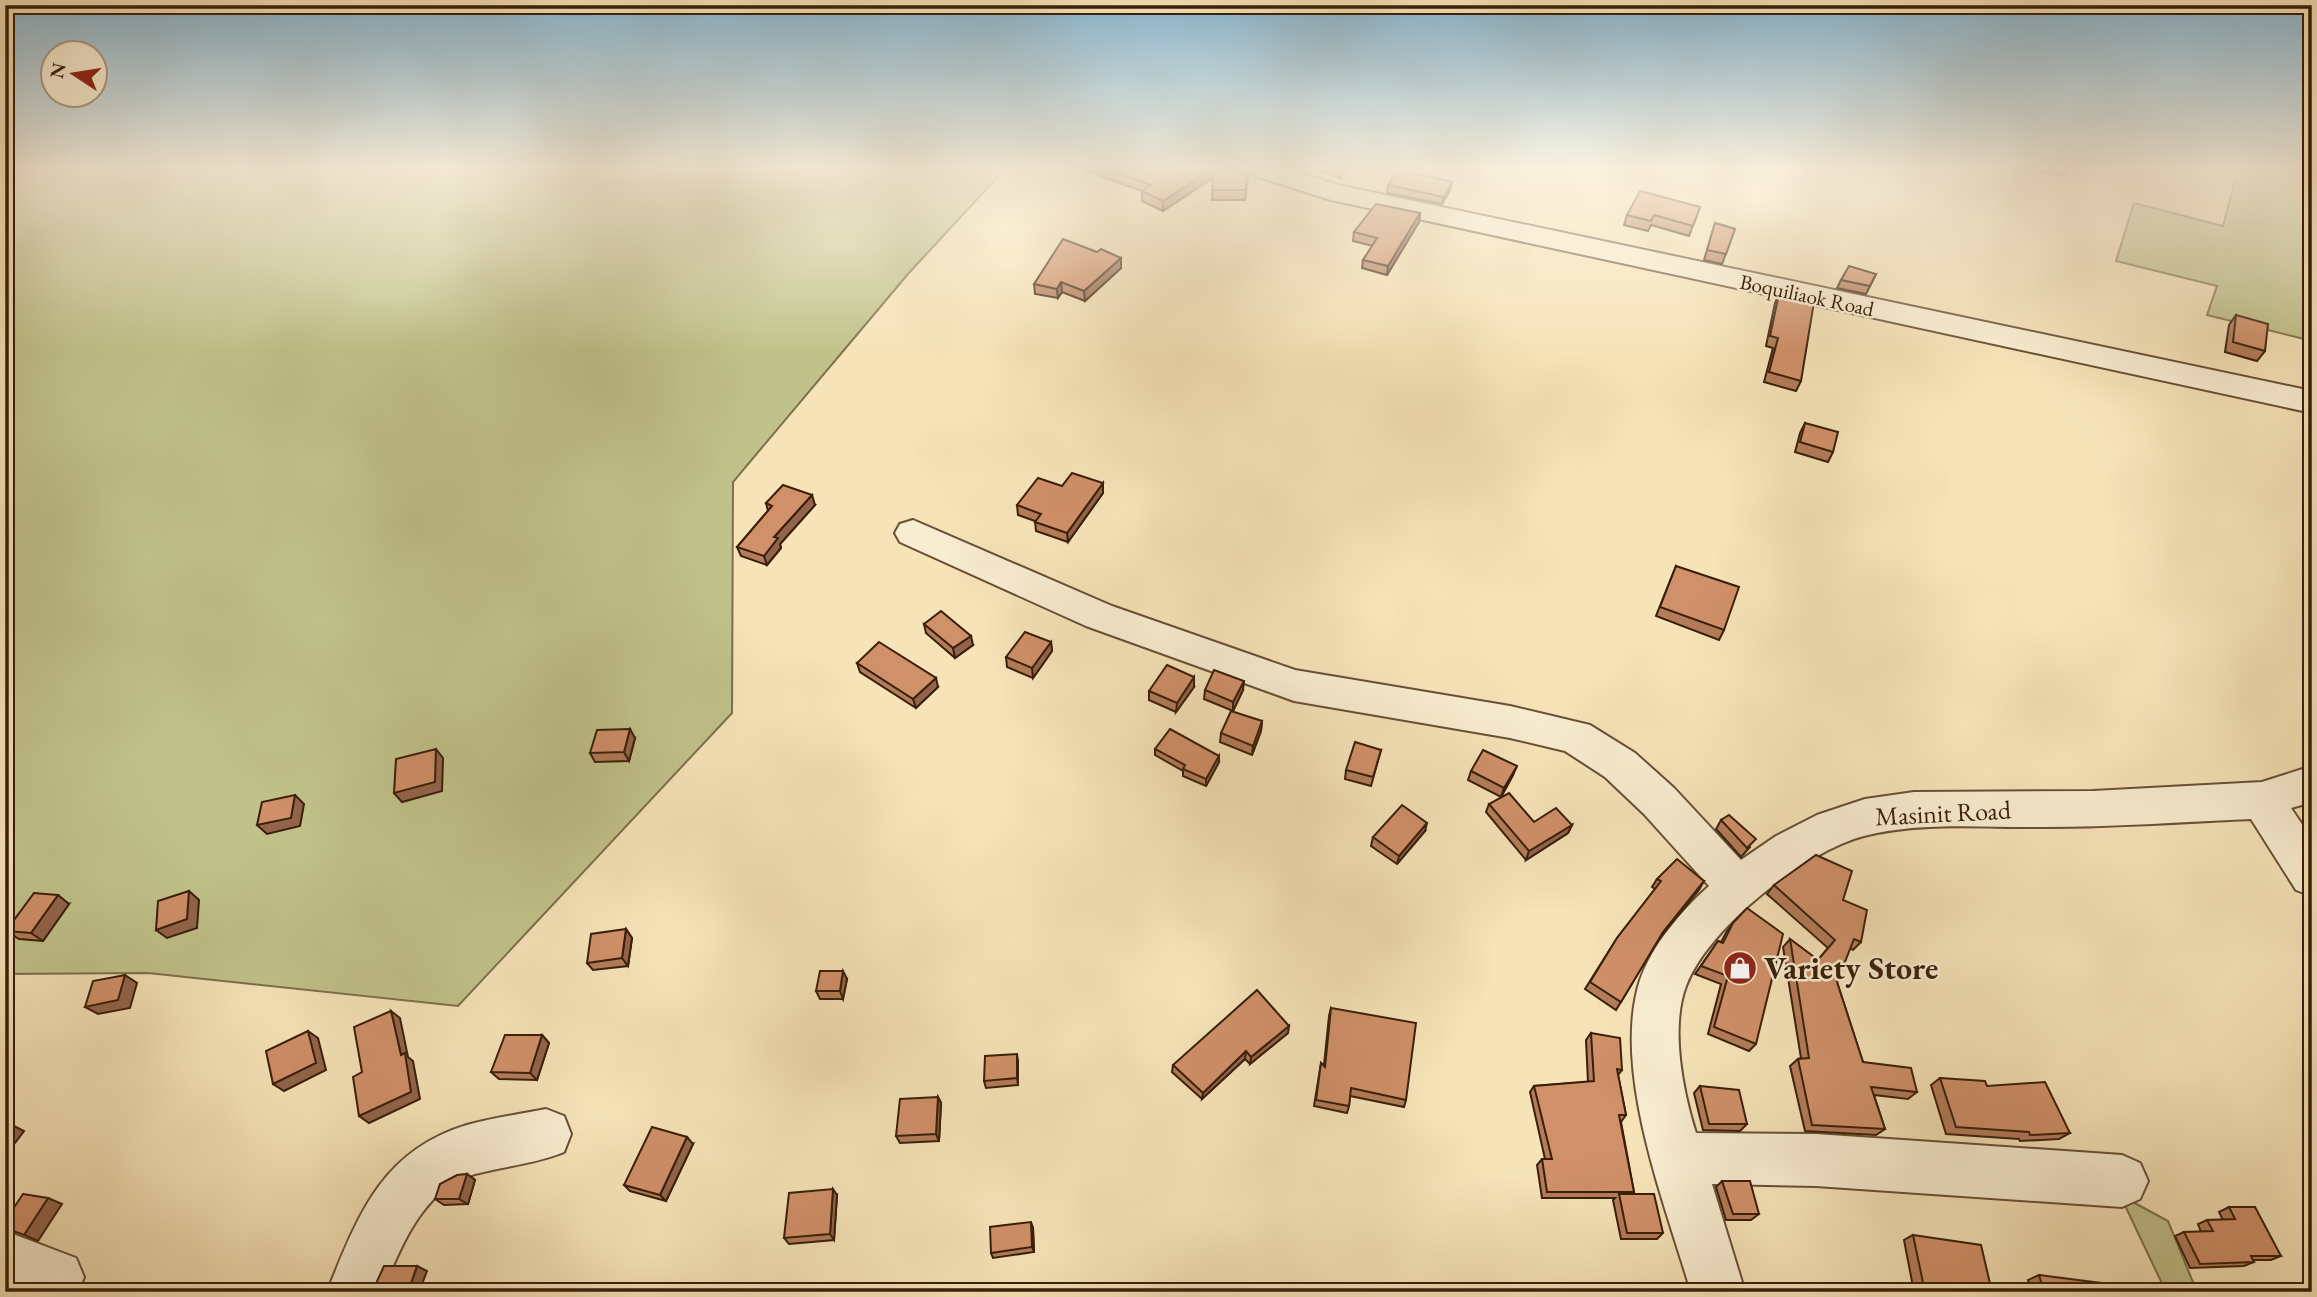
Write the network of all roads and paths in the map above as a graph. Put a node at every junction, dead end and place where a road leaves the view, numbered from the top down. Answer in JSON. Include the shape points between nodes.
{"nodes":[{"id":1,"x":1511,"y":231,"type":"edge"},
{"id":2,"x":2312,"y":402,"type":"edge"},
{"id":3,"x":913,"y":533,"type":"dead end"},
{"id":4,"x":2312,"y":783,"type":"edge"},
{"id":5,"x":2262,"y":800,"type":"junction"},
{"id":6,"x":2312,"y":876,"type":"edge"},
{"id":7,"x":1738,"y":887,"type":"junction"},
{"id":8,"x":546,"y":1134,"type":"dead end"},
{"id":9,"x":1678,"y":1158,"type":"junction"},
{"id":10,"x":2122,"y":1181,"type":"dead end"},
{"id":11,"x":5,"y":1258,"type":"edge"},
{"id":12,"x":48,"y":1292,"type":"edge"},
{"id":13,"x":354,"y":1292,"type":"edge"},
{"id":14,"x":1718,"y":1292,"type":"edge"}],
"edges":[{"from":1,"to":2,"type":"street","name":"Boquiliaok Road"},
{"from":3,"to":7,"type":"street","via":[[1098,616],[1294,685],[1576,737],[1620,765]]},
{"from":4,"to":5,"type":"street","name":"Masinit Road"},
{"from":5,"to":6,"type":"street"},
{"from":5,"to":7,"type":"street","name":"Masinit Road","via":[[2093,809],[1914,810],[1866,817],[1791,849]]},
{"from":7,"to":9,"type":"street","name":"Masinit Road","via":[[1700,923],[1663,981],[1655,1037],[1657,1077]]},
{"from":8,"to":13,"type":"street","via":[[453,1155],[436,1164],[396,1203]]},
{"from":9,"to":10,"type":"street","via":[[1816,1160]]},
{"from":9,"to":14,"type":"street","name":"Masinit Road"},
{"from":11,"to":12,"type":"street","via":[[57,1277]]}]}
